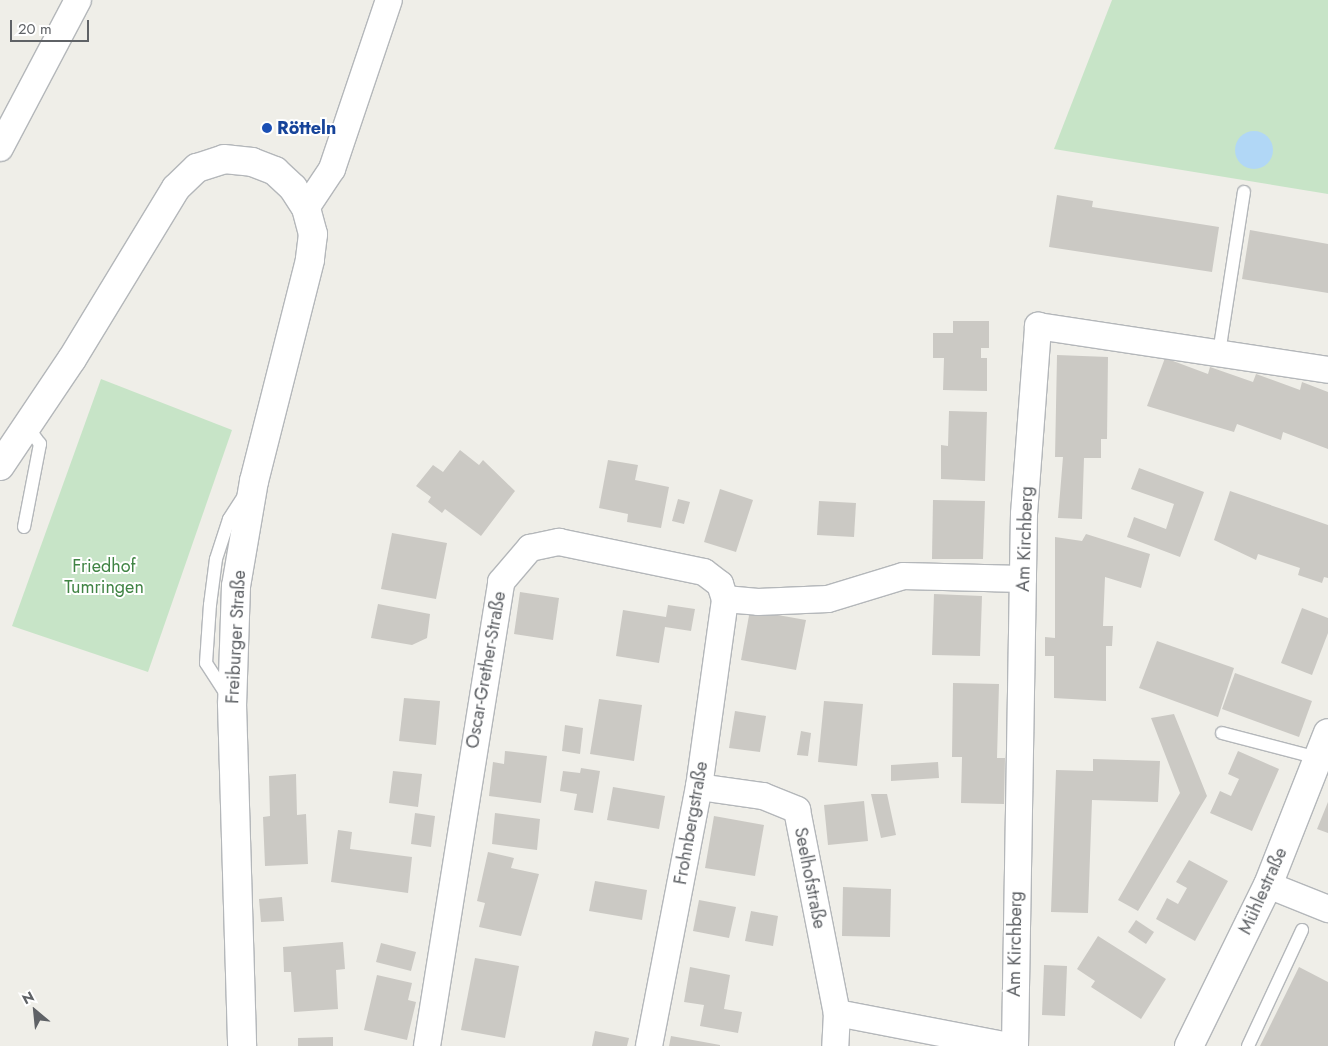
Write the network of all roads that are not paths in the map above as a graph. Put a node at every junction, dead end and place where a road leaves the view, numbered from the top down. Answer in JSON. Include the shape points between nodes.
{"nodes":[{"id":1,"x":78,"y":0,"type":"edge"},
{"id":2,"x":389,"y":0,"type":"edge"},
{"id":3,"x":0,"y":148,"type":"edge"},
{"id":4,"x":1244,"y":192,"type":"dead end"},
{"id":5,"x":306,"y":208,"type":"junction"},
{"id":6,"x":1219,"y":353,"type":"junction"},
{"id":7,"x":1328,"y":370,"type":"edge"},
{"id":8,"x":28,"y":426,"type":"junction"},
{"id":9,"x":0,"y":466,"type":"edge"},
{"id":10,"x":24,"y":527,"type":"dead end"},
{"id":11,"x":1023,"y":580,"type":"junction"},
{"id":12,"x":725,"y":600,"type":"junction"},
{"id":13,"x":1222,"y":733,"type":"dead end"},
{"id":14,"x":1328,"y":733,"type":"edge"},
{"id":15,"x":1318,"y":758,"type":"junction"},
{"id":16,"x":699,"y":787,"type":"junction"},
{"id":17,"x":1268,"y":885,"type":"junction"},
{"id":18,"x":1328,"y":909,"type":"edge"},
{"id":19,"x":1302,"y":930,"type":"dead end"},
{"id":20,"x":837,"y":1013,"type":"junction"},
{"id":21,"x":242,"y":1046,"type":"edge"},
{"id":22,"x":426,"y":1046,"type":"edge"},
{"id":23,"x":649,"y":1046,"type":"edge"},
{"id":24,"x":835,"y":1046,"type":"edge"},
{"id":25,"x":1008,"y":1046,"type":"edge"},
{"id":26,"x":1015,"y":1046,"type":"edge"},
{"id":27,"x":1189,"y":1046,"type":"edge"},
{"id":28,"x":1248,"y":1046,"type":"edge"}],
"edges":[{"from":1,"to":3,"type":"street"},
{"from":2,"to":5,"type":"street","via":[[332,169]]},
{"from":4,"to":6,"type":"lane"},
{"from":5,"to":8,"type":"street","via":[[275,172],[252,162],[224,159],[197,168],[156,215],[72,359]]},
{"from":5,"to":21,"type":"street","name":"Freiburger Straße","via":[[313,234],[310,260],[254,481],[236,586],[232,704]]},
{"from":6,"to":7,"type":"street","name":"Am Kirchberg"},
{"from":6,"to":11,"type":"street","name":"Am Kirchberg","via":[[1038,326]]},
{"from":8,"to":9,"type":"street"},
{"from":8,"to":10,"type":"lane","via":[[40,444]]},
{"from":11,"to":12,"type":"street","via":[[904,576],[828,599]]},
{"from":11,"to":26,"type":"street","name":"Am Kirchberg"},
{"from":12,"to":16,"type":"street","name":"Frohnbergstraße"},
{"from":12,"to":22,"type":"street","name":"Oscar-Grether-Straße","via":[[720,584],[704,572],[559,542],[530,548],[509,567],[501,582]]},
{"from":13,"to":15,"type":"lane"},
{"from":14,"to":15,"type":"street","name":"Mühlestraße"},
{"from":15,"to":17,"type":"street","name":"Mühlestraße"},
{"from":16,"to":20,"type":"street","name":"Seelhofstraße","via":[[763,796],[797,810]]},
{"from":16,"to":23,"type":"street","name":"Frohnbergstraße"},
{"from":17,"to":18,"type":"street"},
{"from":17,"to":27,"type":"street","name":"Mühlestraße"},
{"from":19,"to":28,"type":"lane"},
{"from":20,"to":24,"type":"street","name":"Seelhofstraße"},
{"from":20,"to":25,"type":"street"}]}
